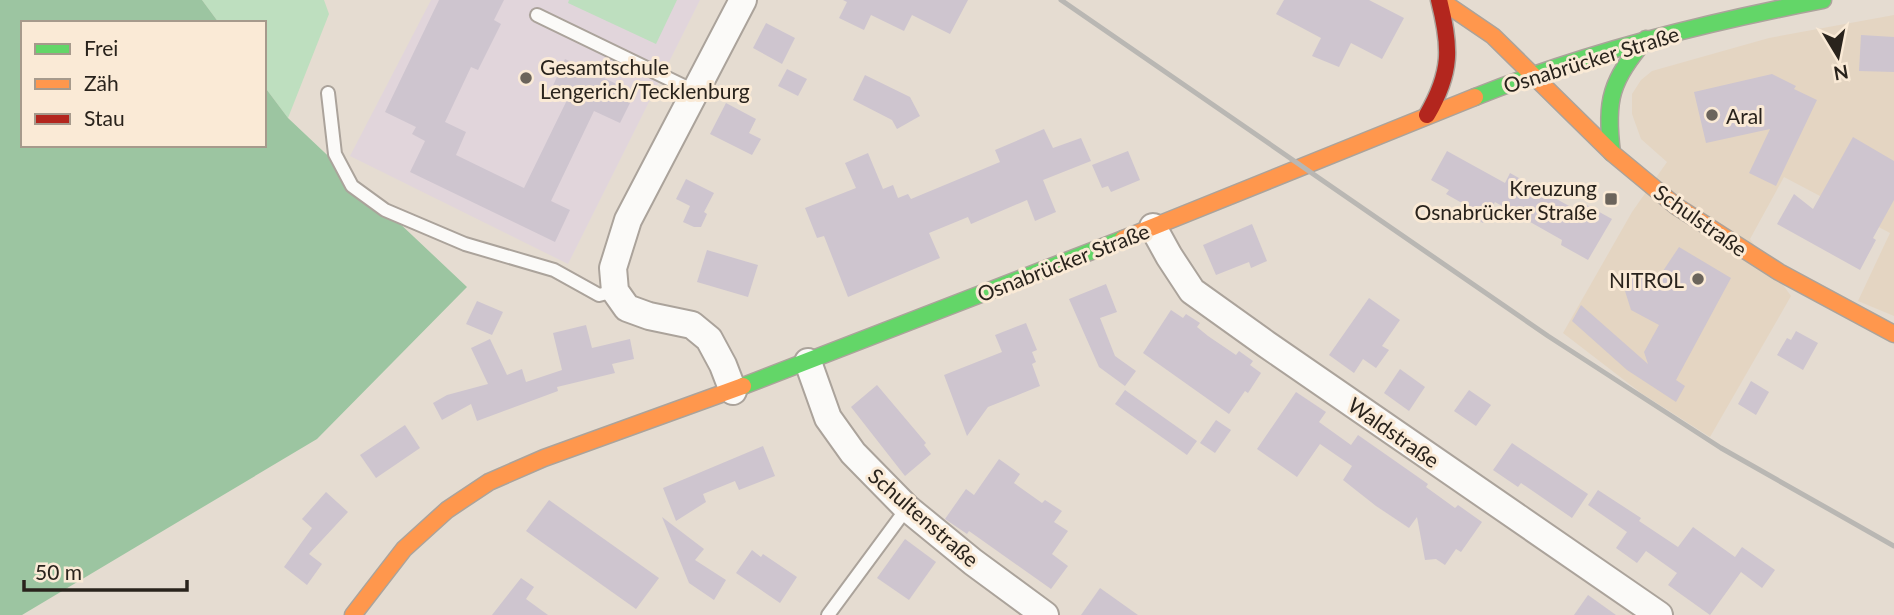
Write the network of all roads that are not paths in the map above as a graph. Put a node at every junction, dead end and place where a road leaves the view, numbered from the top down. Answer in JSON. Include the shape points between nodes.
{"nodes":[{"id":1,"x":743,"y":0,"type":"edge"},
{"id":2,"x":1440,"y":0,"type":"edge"},
{"id":3,"x":1823,"y":0,"type":"edge"},
{"id":4,"x":537,"y":15,"type":"dead end"},
{"id":5,"x":1646,"y":39,"type":"junction"},
{"id":6,"x":1532,"y":74,"type":"junction"},
{"id":7,"x":696,"y":92,"type":"junction"},
{"id":8,"x":328,"y":93,"type":"dead end"},
{"id":9,"x":1427,"y":115,"type":"junction"},
{"id":10,"x":1612,"y":153,"type":"junction"},
{"id":11,"x":1153,"y":227,"type":"junction"},
{"id":12,"x":615,"y":291,"type":"junction"},
{"id":13,"x":1894,"y":334,"type":"edge"},
{"id":14,"x":808,"y":362,"type":"junction"},
{"id":15,"x":733,"y":391,"type":"junction"},
{"id":16,"x":907,"y":508,"type":"junction"},
{"id":17,"x":353,"y":615,"type":"edge"},
{"id":18,"x":828,"y":615,"type":"edge"},
{"id":19,"x":1045,"y":615,"type":"edge"},
{"id":20,"x":1659,"y":615,"type":"edge"}],
"edges":[{"from":1,"to":7,"type":"street"},
{"from":2,"to":6,"type":"main road","name":"Schulstraße","via":[[1493,36]]},
{"from":2,"to":9,"type":"main road","via":[[1450,56],[1444,85]]},
{"from":3,"to":5,"type":"main road","name":"Osnabrücker Straße"},
{"from":4,"to":7,"type":"lane"},
{"from":5,"to":6,"type":"main road","name":"Osnabrücker Straße"},
{"from":5,"to":10,"type":"main road","via":[[1624,64],[1608,102]]},
{"from":6,"to":9,"type":"main road","name":"Osnabrücker Straße"},
{"from":6,"to":10,"type":"main road","name":"Schulstraße"},
{"from":7,"to":12,"type":"street","via":[[628,220],[613,268]]},
{"from":8,"to":12,"type":"lane","via":[[335,154],[352,186],[384,211],[465,244],[554,270],[599,295]]},
{"from":9,"to":11,"type":"main road","name":"Osnabrücker Straße"},
{"from":10,"to":13,"type":"main road","name":"Schulstraße","via":[[1676,206],[1745,252]]},
{"from":11,"to":14,"type":"main road","name":"Osnabrücker Straße"},
{"from":11,"to":20,"type":"street","name":"Waldstraße","via":[[1192,291]]},
{"from":12,"to":15,"type":"street","via":[[627,308],[692,324],[709,339]]},
{"from":14,"to":15,"type":"main road","name":"Osnabrücker Straße"},
{"from":14,"to":16,"type":"street","name":"Schultenstraße","via":[[828,418],[853,453]]},
{"from":15,"to":17,"type":"main road","name":"Osnabrücker Straße","via":[[489,482],[417,537]]},
{"from":16,"to":18,"type":"lane"},
{"from":16,"to":19,"type":"street","name":"Schultenstraße"}]}
